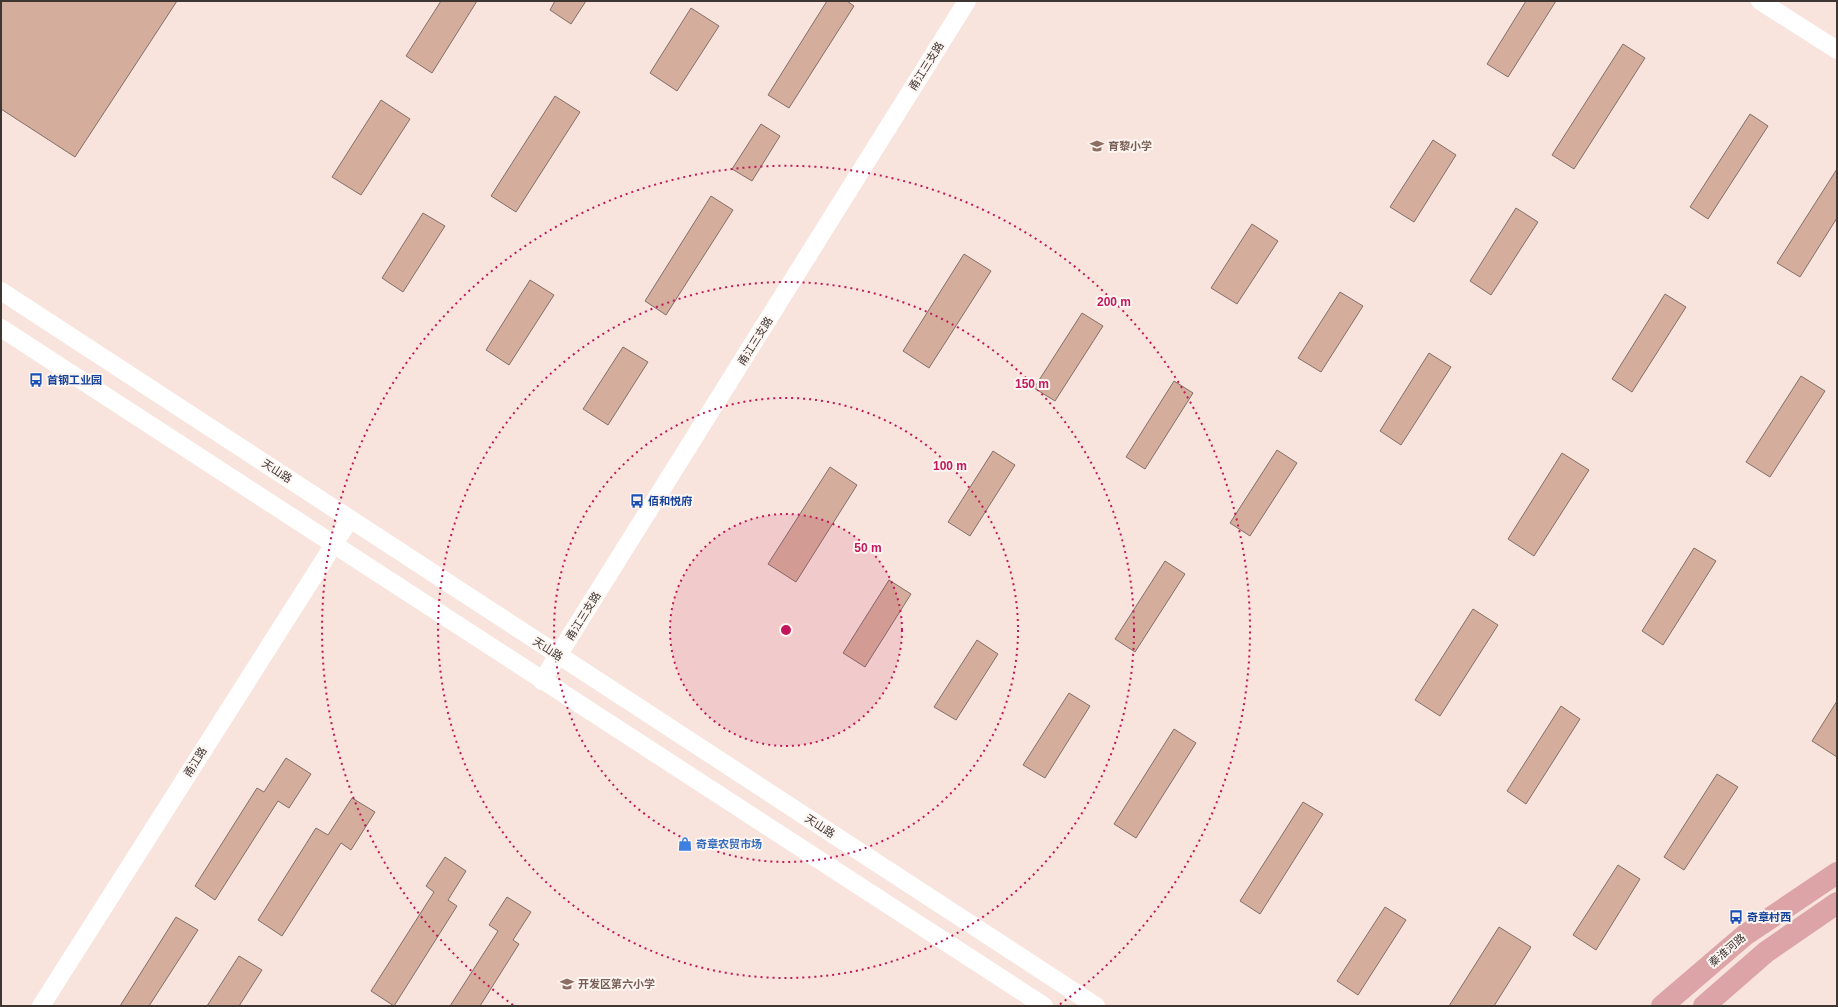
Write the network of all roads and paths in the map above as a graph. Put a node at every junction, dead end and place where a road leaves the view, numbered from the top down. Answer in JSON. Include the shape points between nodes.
{"nodes":[{"id":1,"x":967,"y":1,"type":"edge"},
{"id":2,"x":1760,"y":1,"type":"edge"},
{"id":3,"x":1837,"y":50,"type":"edge"},
{"id":4,"x":1,"y":291,"type":"edge"},
{"id":5,"x":1,"y":328,"type":"edge"},
{"id":6,"x":350,"y":519,"type":"junction"},
{"id":7,"x":333,"y":545,"type":"junction"},
{"id":8,"x":559,"y":656,"type":"junction"},
{"id":9,"x":542,"y":681,"type":"junction"},
{"id":10,"x":1837,"y":873,"type":"edge"},
{"id":11,"x":1837,"y":903,"type":"edge"},
{"id":12,"x":41,"y":1006,"type":"edge"},
{"id":13,"x":1044,"y":1006,"type":"edge"},
{"id":14,"x":1096,"y":1006,"type":"edge"},
{"id":15,"x":1662,"y":1006,"type":"edge"},
{"id":16,"x":1704,"y":1006,"type":"edge"}],
"edges":[{"from":1,"to":8,"type":"street","name":"甬江三支路"},
{"from":2,"to":3,"type":"street"},
{"from":4,"to":6,"type":"street","name":"天山路"},
{"from":5,"to":7,"type":"street"},
{"from":6,"to":7,"type":"street","name":"甬江路"},
{"from":6,"to":8,"type":"street","name":"天山路"},
{"from":7,"to":9,"type":"street"},
{"from":7,"to":12,"type":"street","name":"甬江路"},
{"from":8,"to":9,"type":"street","name":"甬江三支路"},
{"from":8,"to":14,"type":"street","name":"天山路"},
{"from":9,"to":13,"type":"street"},
{"from":10,"to":15,"type":"main road","name":"秦淮河路","via":[[1745,935]]},
{"from":11,"to":16,"type":"main road","via":[[1766,952]]}]}
